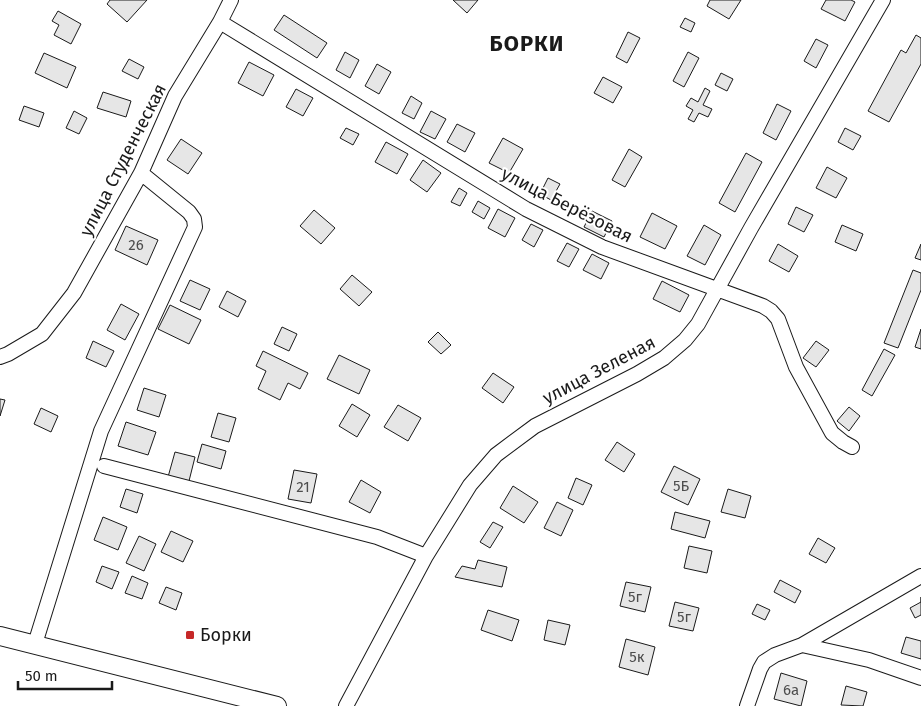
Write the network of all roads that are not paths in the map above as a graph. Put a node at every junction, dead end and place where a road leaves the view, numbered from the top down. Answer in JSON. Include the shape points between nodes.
{"nodes":[{"id":1,"x":231,"y":0,"type":"edge"},
{"id":2,"x":883,"y":0,"type":"edge"},
{"id":3,"x":220,"y":22,"type":"junction"},
{"id":4,"x":141,"y":174,"type":"junction"},
{"id":5,"x":718,"y":290,"type":"junction"},
{"id":6,"x":0,"y":357,"type":"edge"},
{"id":7,"x":852,"y":447,"type":"dead end"},
{"id":8,"x":104,"y":466,"type":"dead end"},
{"id":9,"x":426,"y":556,"type":"junction"},
{"id":10,"x":921,"y":576,"type":"edge"},
{"id":11,"x":0,"y":636,"type":"edge"},
{"id":12,"x":34,"y":644,"type":"junction"},
{"id":13,"x":802,"y":645,"type":"junction"},
{"id":14,"x":921,"y":678,"type":"edge"},
{"id":15,"x":277,"y":706,"type":"edge"},
{"id":16,"x":346,"y":706,"type":"edge"},
{"id":17,"x":747,"y":706,"type":"edge"}],
"edges":[{"from":1,"to":3,"type":"street","name":"улица Студенческая"},
{"from":2,"to":5,"type":"street","name":"улица Зеленая"},
{"from":3,"to":4,"type":"street","name":"улица Студенческая","via":[[175,96]]},
{"from":3,"to":5,"type":"street","name":"улица Берёзовая","via":[[526,209],[602,247]]},
{"from":4,"to":6,"type":"street","name":"улица Студенческая","via":[[74,293],[42,334]]},
{"from":4,"to":12,"type":"street","via":[[189,212],[195,227],[101,431]]},
{"from":5,"to":7,"type":"street","name":"улица Берёзовая","via":[[763,306],[778,319],[796,367],[832,433]]},
{"from":5,"to":9,"type":"street","name":"улица Зеленая","via":[[698,324],[664,358],[535,426],[496,455],[470,485]]},
{"from":8,"to":9,"type":"street","via":[[377,537]]},
{"from":9,"to":16,"type":"street","name":"улица Зеленая"},
{"from":10,"to":13,"type":"street"},
{"from":11,"to":12,"type":"main road"},
{"from":12,"to":15,"type":"main road"},
{"from":13,"to":14,"type":"street","via":[[869,660]]},
{"from":13,"to":17,"type":"street","via":[[764,662]]}]}
